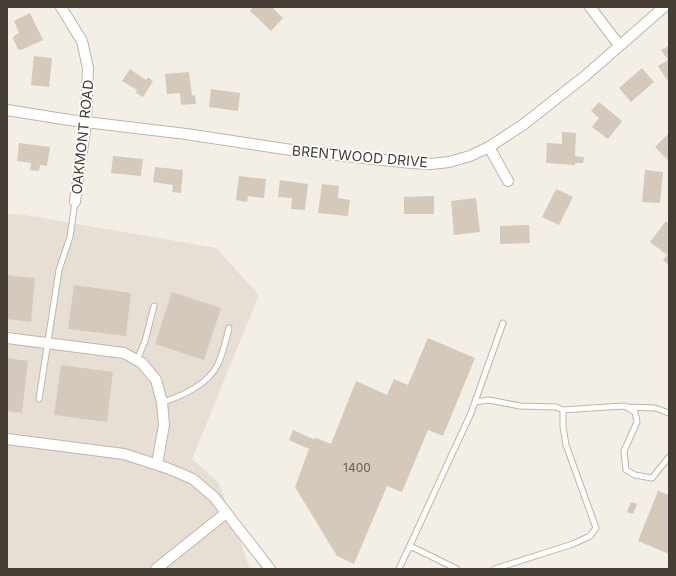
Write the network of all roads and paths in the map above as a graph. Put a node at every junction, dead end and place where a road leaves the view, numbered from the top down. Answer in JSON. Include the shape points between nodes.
{"nodes":[{"id":1,"x":61,"y":7,"type":"edge"},
{"id":2,"x":590,"y":7,"type":"edge"},
{"id":3,"x":664,"y":7,"type":"edge"},
{"id":4,"x":619,"y":45,"type":"junction"},
{"id":5,"x":7,"y":110,"type":"edge"},
{"id":6,"x":86,"y":122,"type":"junction"},
{"id":7,"x":489,"y":147,"type":"junction"},
{"id":8,"x":508,"y":181,"type":"dead end"},
{"id":9,"x":75,"y":202,"type":"joint"},
{"id":10,"x":154,"y":306,"type":"dead end"},
{"id":11,"x":503,"y":323,"type":"dead end"},
{"id":12,"x":229,"y":328,"type":"dead end"},
{"id":13,"x":7,"y":338,"type":"edge"},
{"id":14,"x":48,"y":343,"type":"junction"},
{"id":15,"x":137,"y":360,"type":"junction"},
{"id":16,"x":39,"y":399,"type":"dead end"},
{"id":17,"x":162,"y":402,"type":"junction"},
{"id":18,"x":475,"y":402,"type":"junction"},
{"id":19,"x":626,"y":406,"type":"junction"},
{"id":20,"x":563,"y":410,"type":"junction"},
{"id":21,"x":669,"y":412,"type":"edge"},
{"id":22,"x":7,"y":439,"type":"edge"},
{"id":23,"x":669,"y":457,"type":"edge"},
{"id":24,"x":157,"y":464,"type":"junction"},
{"id":25,"x":226,"y":513,"type":"junction"},
{"id":26,"x":410,"y":546,"type":"junction"},
{"id":27,"x":156,"y":569,"type":"edge"},
{"id":28,"x":270,"y":569,"type":"edge"},
{"id":29,"x":399,"y":569,"type":"edge"},
{"id":30,"x":457,"y":569,"type":"edge"},
{"id":31,"x":494,"y":569,"type":"edge"}],
"edges":[{"from":1,"to":6,"type":"street","name":"OAKMONT ROAD","via":[[82,41],[88,68]]},
{"from":2,"to":4,"type":"street"},
{"from":3,"to":4,"type":"street","name":"BRENTWOOD DRIVE"},
{"from":4,"to":7,"type":"street","name":"BRENTWOOD DRIVE","via":[[569,89]]},
{"from":5,"to":6,"type":"street","name":"BRENTWOOD DRIVE"},
{"from":6,"to":7,"type":"street","name":"BRENTWOOD DRIVE","via":[[298,151],[412,163],[449,162]]},
{"from":6,"to":9,"type":"street","name":"OAKMONT ROAD"},
{"from":7,"to":8,"type":"street"},
{"from":9,"to":14,"type":"lane","via":[[70,237],[59,270]]},
{"from":10,"to":15,"type":"lane"},
{"from":11,"to":18,"type":"lane"},
{"from":12,"to":17,"type":"lane","via":[[218,365],[213,373],[188,392]]},
{"from":13,"to":14,"type":"street"},
{"from":14,"to":15,"type":"street","via":[[124,353]]},
{"from":14,"to":16,"type":"lane"},
{"from":15,"to":17,"type":"street","via":[[156,380]]},
{"from":17,"to":24,"type":"street","via":[[164,425]]},
{"from":18,"to":20,"type":"lane","via":[[489,400],[520,406],[556,407]]},
{"from":18,"to":26,"type":"lane"},
{"from":19,"to":20,"type":"lane"},
{"from":19,"to":21,"type":"lane","via":[[655,408]]},
{"from":19,"to":23,"type":"lane","via":[[635,412],[637,422],[624,451],[626,470],[635,476],[652,478]]},
{"from":20,"to":31,"type":"lane","via":[[562,427],[566,445],[596,528],[590,536],[573,544]]},
{"from":22,"to":24,"type":"street","via":[[124,454]]},
{"from":24,"to":25,"type":"street","via":[[192,479],[214,497]]},
{"from":25,"to":27,"type":"street"},
{"from":25,"to":28,"type":"street"},
{"from":26,"to":29,"type":"lane"},
{"from":26,"to":30,"type":"lane"}]}
